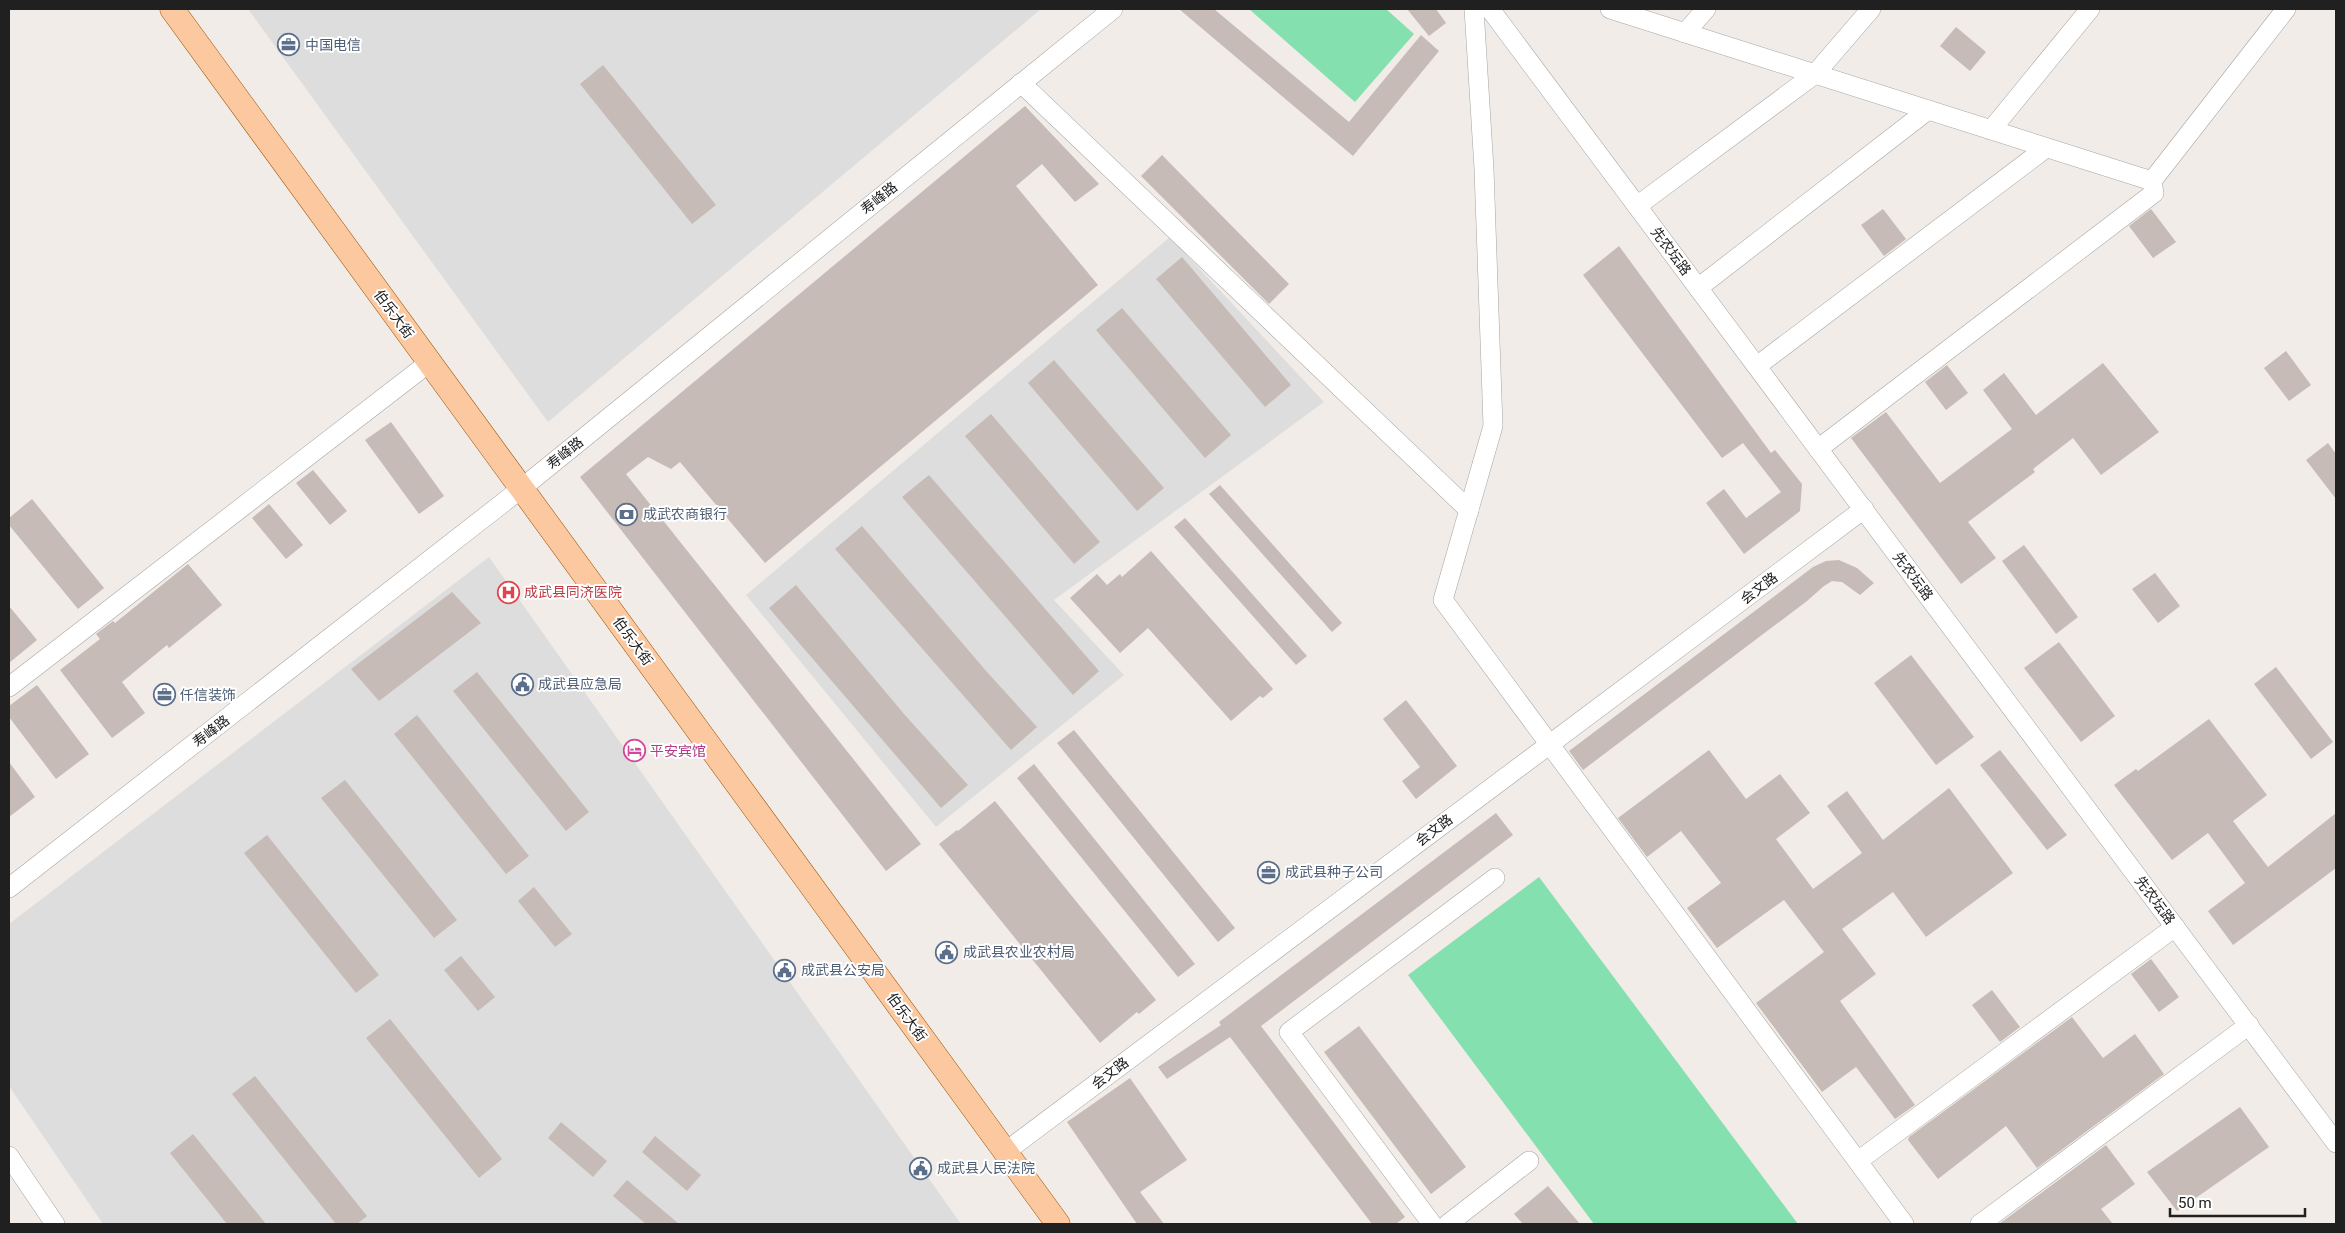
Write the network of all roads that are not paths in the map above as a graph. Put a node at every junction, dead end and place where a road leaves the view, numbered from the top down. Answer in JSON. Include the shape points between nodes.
{"nodes":[{"id":1,"x":172,"y":9,"type":"edge"},
{"id":2,"x":1113,"y":9,"type":"edge"},
{"id":3,"x":1474,"y":9,"type":"edge"},
{"id":4,"x":1490,"y":9,"type":"edge"},
{"id":5,"x":1610,"y":9,"type":"edge"},
{"id":6,"x":1706,"y":9,"type":"edge"},
{"id":7,"x":1871,"y":9,"type":"edge"},
{"id":8,"x":2090,"y":9,"type":"edge"},
{"id":9,"x":2286,"y":9,"type":"edge"},
{"id":10,"x":1685,"y":33,"type":"junction"},
{"id":11,"x":1815,"y":74,"type":"junction"},
{"id":12,"x":1021,"y":83,"type":"junction"},
{"id":13,"x":1928,"y":110,"type":"junction"},
{"id":14,"x":1991,"y":130,"type":"junction"},
{"id":15,"x":2046,"y":148,"type":"junction"},
{"id":16,"x":2152,"y":181,"type":"junction"},
{"id":17,"x":1637,"y":206,"type":"junction"},
{"id":18,"x":1698,"y":288,"type":"junction"},
{"id":19,"x":430,"y":362,"type":"junction"},
{"id":20,"x":1757,"y":366,"type":"junction"},
{"id":21,"x":1818,"y":449,"type":"junction"},
{"id":22,"x":522,"y":488,"type":"junction"},
{"id":23,"x":1864,"y":509,"type":"junction"},
{"id":24,"x":1469,"y":510,"type":"junction"},
{"id":25,"x":9,"y":687,"type":"edge"},
{"id":26,"x":1549,"y":745,"type":"junction"},
{"id":27,"x":1495,"y":878,"type":"dead end"},
{"id":28,"x":12,"y":880,"type":"edge"},
{"id":29,"x":2175,"y":927,"type":"junction"},
{"id":30,"x":2249,"y":1025,"type":"junction"},
{"id":31,"x":2336,"y":1142,"type":"edge"},
{"id":32,"x":1006,"y":1152,"type":"junction"},
{"id":33,"x":9,"y":1156,"type":"edge"},
{"id":34,"x":1530,"y":1161,"type":"dead end"},
{"id":35,"x":1858,"y":1161,"type":"junction"},
{"id":36,"x":55,"y":1224,"type":"edge"},
{"id":37,"x":1058,"y":1224,"type":"edge"},
{"id":38,"x":1432,"y":1224,"type":"edge"},
{"id":39,"x":1448,"y":1224,"type":"edge"},
{"id":40,"x":1904,"y":1224,"type":"edge"},
{"id":41,"x":1980,"y":1224,"type":"edge"}],
"edges":[{"from":1,"to":19,"type":"main road","name":"伯乐大街"},
{"from":2,"to":12,"type":"street","name":"寿峰路"},
{"from":3,"to":24,"type":"street","via":[[1484,169],[1493,426]]},
{"from":4,"to":17,"type":"street","name":"先农坛路"},
{"from":5,"to":10,"type":"street"},
{"from":6,"to":10,"type":"street"},
{"from":7,"to":11,"type":"street"},
{"from":8,"to":14,"type":"street"},
{"from":9,"to":16,"type":"street"},
{"from":10,"to":11,"type":"street"},
{"from":11,"to":13,"type":"street"},
{"from":11,"to":17,"type":"street"},
{"from":12,"to":22,"type":"street","name":"寿峰路"},
{"from":12,"to":24,"type":"street"},
{"from":13,"to":14,"type":"street"},
{"from":13,"to":18,"type":"street"},
{"from":14,"to":15,"type":"street"},
{"from":15,"to":16,"type":"street"},
{"from":15,"to":20,"type":"street"},
{"from":16,"to":21,"type":"street","via":[[2154,193]]},
{"from":17,"to":18,"type":"street","name":"先农坛路"},
{"from":18,"to":20,"type":"street","name":"先农坛路"},
{"from":19,"to":22,"type":"main road","name":"伯乐大街"},
{"from":19,"to":25,"type":"street"},
{"from":20,"to":21,"type":"street","name":"先农坛路"},
{"from":21,"to":23,"type":"street","name":"先农坛路"},
{"from":22,"to":28,"type":"street","name":"寿峰路"},
{"from":22,"to":32,"type":"main road","name":"伯乐大街"},
{"from":23,"to":26,"type":"street","name":"会文路"},
{"from":23,"to":29,"type":"street","name":"先农坛路"},
{"from":24,"to":26,"type":"street","via":[[1443,600]]},
{"from":26,"to":32,"type":"street","name":"会文路"},
{"from":26,"to":35,"type":"street"},
{"from":27,"to":38,"type":"street","via":[[1289,1032]]},
{"from":29,"to":30,"type":"street","name":"先农坛路"},
{"from":29,"to":35,"type":"street"},
{"from":30,"to":31,"type":"street","name":"先农坛路"},
{"from":30,"to":41,"type":"street"},
{"from":32,"to":37,"type":"main road","name":"伯乐大街"},
{"from":33,"to":36,"type":"street"},
{"from":34,"to":39,"type":"street"},
{"from":35,"to":40,"type":"street"}]}
